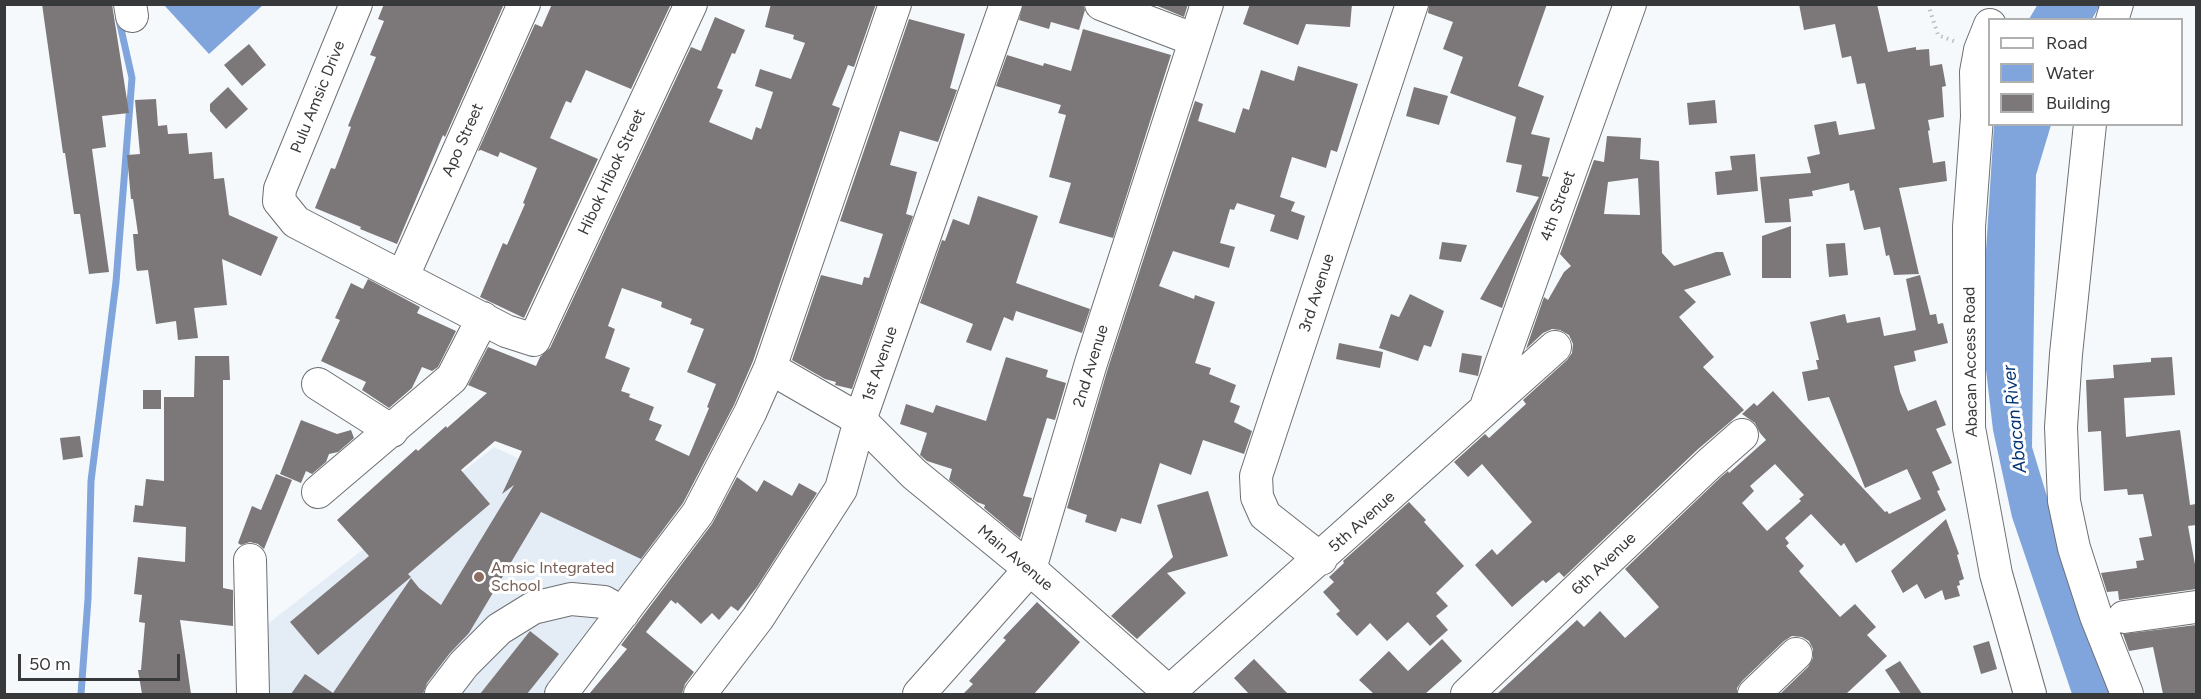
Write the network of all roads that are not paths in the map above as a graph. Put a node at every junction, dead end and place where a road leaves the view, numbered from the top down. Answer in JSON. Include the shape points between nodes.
{"nodes":[{"id":1,"x":356,"y":4,"type":"edge"},
{"id":2,"x":524,"y":4,"type":"edge"},
{"id":3,"x":691,"y":4,"type":"edge"},
{"id":4,"x":895,"y":4,"type":"edge"},
{"id":5,"x":1006,"y":4,"type":"edge"},
{"id":6,"x":1101,"y":4,"type":"edge"},
{"id":7,"x":1207,"y":4,"type":"edge"},
{"id":8,"x":1412,"y":4,"type":"edge"},
{"id":9,"x":1630,"y":4,"type":"edge"},
{"id":10,"x":2003,"y":4,"type":"edge"},
{"id":11,"x":1994,"y":18,"type":"edge"},
{"id":12,"x":1985,"y":38,"type":"edge"},
{"id":13,"x":1195,"y":40,"type":"junction"},
{"id":14,"x":2090,"y":126,"type":"edge"},
{"id":15,"x":404,"y":276,"type":"junction"},
{"id":16,"x":483,"y":318,"type":"junction"},
{"id":17,"x":1555,"y":347,"type":"dead end"},
{"id":18,"x":770,"y":368,"type":"junction"},
{"id":19,"x":318,"y":384,"type":"dead end"},
{"id":20,"x":1486,"y":408,"type":"junction"},
{"id":21,"x":860,"y":420,"type":"junction"},
{"id":22,"x":392,"y":430,"type":"junction"},
{"id":23,"x":1742,"y":435,"type":"dead end"},
{"id":24,"x":318,"y":492,"type":"dead end"},
{"id":25,"x":1321,"y":559,"type":"junction"},
{"id":26,"x":250,"y":560,"type":"dead end"},
{"id":27,"x":1030,"y":569,"type":"junction"},
{"id":28,"x":2196,"y":607,"type":"edge"},
{"id":29,"x":623,"y":613,"type":"junction"},
{"id":30,"x":2124,"y":617,"type":"dead end"},
{"id":31,"x":1796,"y":654,"type":"dead end"},
{"id":32,"x":253,"y":694,"type":"edge"},
{"id":33,"x":441,"y":694,"type":"edge"},
{"id":34,"x":561,"y":694,"type":"edge"},
{"id":35,"x":700,"y":694,"type":"edge"},
{"id":36,"x":919,"y":694,"type":"edge"},
{"id":37,"x":1169,"y":694,"type":"edge"},
{"id":38,"x":1467,"y":694,"type":"edge"},
{"id":39,"x":1754,"y":694,"type":"edge"},
{"id":40,"x":2030,"y":694,"type":"edge"},
{"id":41,"x":2127,"y":694,"type":"edge"}],
"edges":[{"from":1,"to":15,"type":"street","name":"Pulu Amsic Drive","via":[[280,189],[279,201],[296,222]]},
{"from":2,"to":15,"type":"street","name":"Apo Street"},
{"from":3,"to":16,"type":"street","name":"Hibok Hibok Street","via":[[534,340]]},
{"from":4,"to":18,"type":"street"},
{"from":5,"to":21,"type":"street","name":"1st Avenue"},
{"from":6,"to":13,"type":"street"},
{"from":7,"to":13,"type":"street","name":"2nd Avenue"},
{"from":8,"to":25,"type":"street","name":"3rd Avenue","via":[[1256,476],[1257,497],[1265,515]]},
{"from":9,"to":20,"type":"street","name":"4th Street"},
{"from":10,"to":11,"type":"street"},
{"from":12,"to":40,"type":"street","name":"Abacan Access Road","via":[[1976,72],[1977,117],[1969,226],[1970,428],[1996,574]]},
{"from":13,"to":27,"type":"street","name":"2nd Avenue","via":[[1091,363]]},
{"from":14,"to":41,"type":"street","via":[[2065,364],[2061,428],[2064,501],[2089,594]]},
{"from":15,"to":16,"type":"street"},
{"from":16,"to":22,"type":"street","via":[[452,378]]},
{"from":17,"to":20,"type":"street","name":"5th Avenue"},
{"from":18,"to":21,"type":"street","name":"Main Avenue"},
{"from":18,"to":29,"type":"street","via":[[698,513]]},
{"from":19,"to":22,"type":"street"},
{"from":20,"to":25,"type":"street","name":"5th Avenue"},
{"from":21,"to":27,"type":"street","name":"Main Avenue","via":[[914,474]]},
{"from":21,"to":35,"type":"street","name":"1st Avenue","via":[[841,489],[758,618]]},
{"from":22,"to":24,"type":"street"},
{"from":23,"to":38,"type":"street","name":"6th Avenue"},
{"from":25,"to":37,"type":"street","name":"5th Avenue"},
{"from":26,"to":32,"type":"street"},
{"from":27,"to":36,"type":"street","name":"2nd Avenue"},
{"from":27,"to":37,"type":"street","name":"Main Avenue"},
{"from":28,"to":30,"type":"street"},
{"from":29,"to":33,"type":"street","via":[[604,602],[571,599],[533,608],[499,629]]},
{"from":29,"to":34,"type":"street"},
{"from":31,"to":39,"type":"street"}]}
